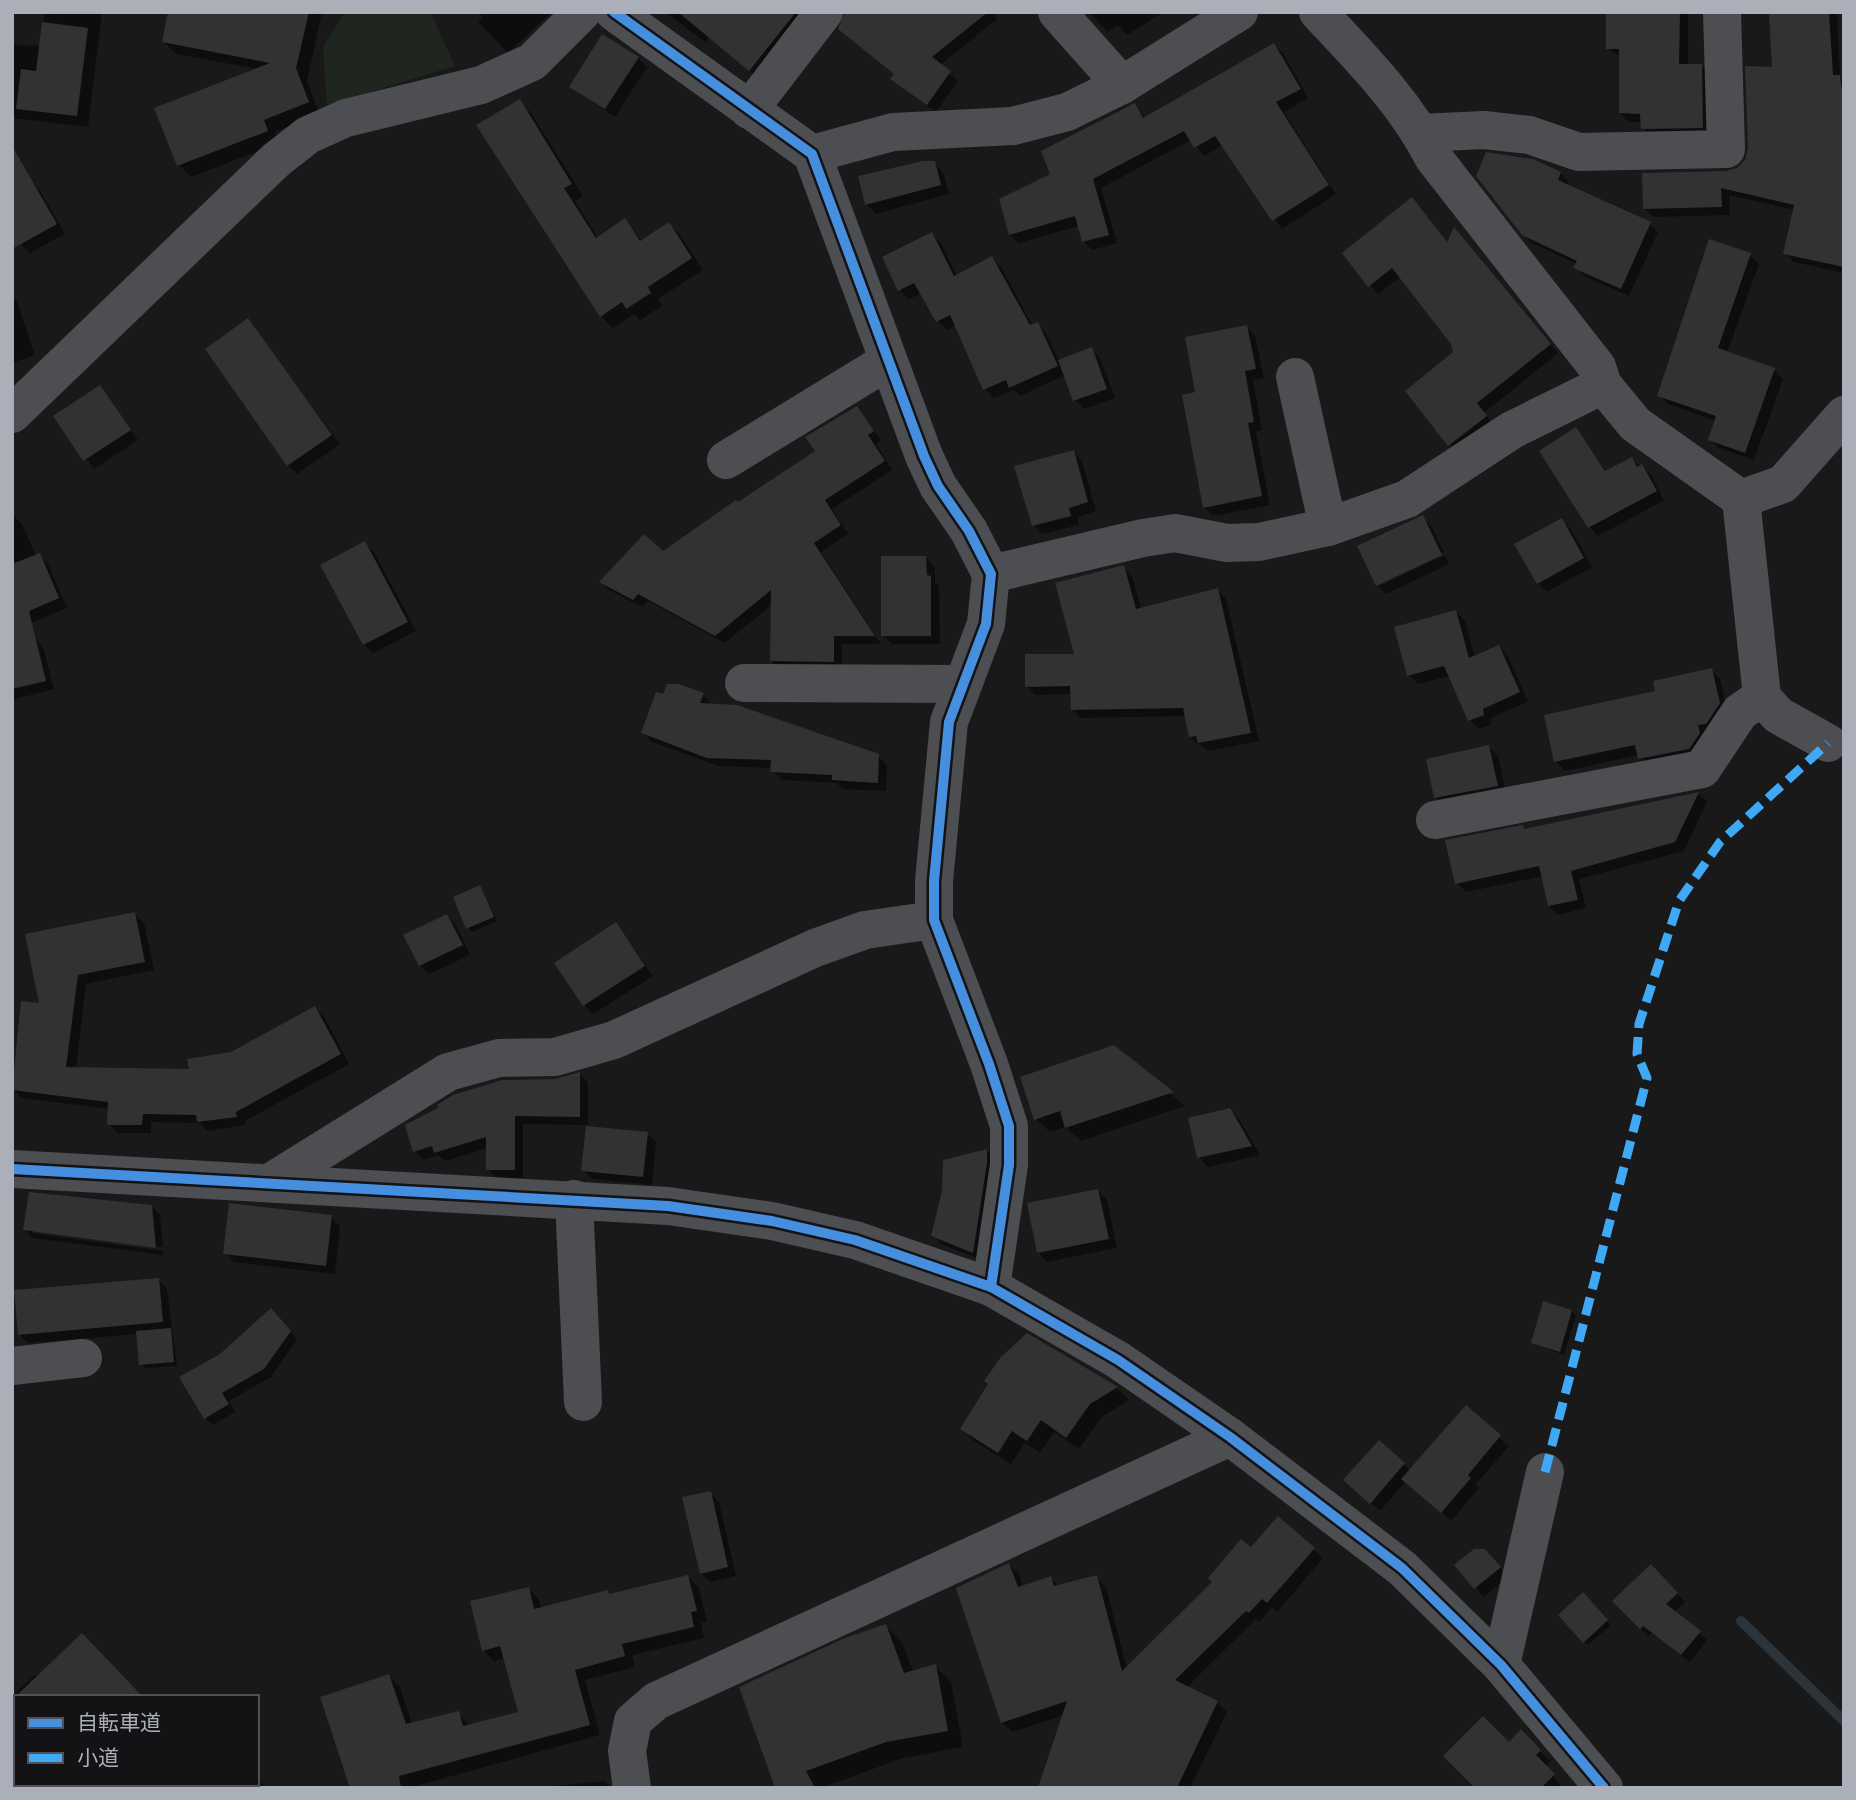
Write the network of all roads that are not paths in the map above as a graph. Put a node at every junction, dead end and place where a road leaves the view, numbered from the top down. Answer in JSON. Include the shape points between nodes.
{"nodes":[{"id":1,"x":582,"y":12,"type":"edge"},
{"id":2,"x":614,"y":12,"type":"edge"},
{"id":3,"x":824,"y":12,"type":"edge"},
{"id":4,"x":1058,"y":12,"type":"edge"},
{"id":5,"x":1239,"y":12,"type":"edge"},
{"id":6,"x":1318,"y":12,"type":"edge"},
{"id":7,"x":1722,"y":12,"type":"edge"},
{"id":8,"x":1122,"y":85,"type":"junction"},
{"id":9,"x":748,"y":110,"type":"junction"},
{"id":10,"x":1421,"y":133,"type":"junction"},
{"id":11,"x":812,"y":154,"type":"junction"},
{"id":12,"x":888,"y":361,"type":"junction"},
{"id":13,"x":1295,"y":377,"type":"dead end"},
{"id":14,"x":1603,"y":385,"type":"junction"},
{"id":15,"x":12,"y":414,"type":"edge"},
{"id":16,"x":1844,"y":415,"type":"edge"},
{"id":17,"x":726,"y":460,"type":"dead end"},
{"id":18,"x":1741,"y":499,"type":"junction"},
{"id":19,"x":1328,"y":527,"type":"junction"},
{"id":20,"x":990,"y":574,"type":"junction"},
{"id":21,"x":744,"y":683,"type":"dead end"},
{"id":22,"x":963,"y":684,"type":"junction"},
{"id":23,"x":1762,"y":697,"type":"junction"},
{"id":24,"x":1828,"y":743,"type":"dead end"},
{"id":25,"x":1435,"y":820,"type":"dead end"},
{"id":26,"x":934,"y":920,"type":"junction"},
{"id":27,"x":12,"y":1169,"type":"edge"},
{"id":28,"x":271,"y":1182,"type":"junction"},
{"id":29,"x":574,"y":1199,"type":"junction"},
{"id":30,"x":991,"y":1287,"type":"junction"},
{"id":31,"x":83,"y":1358,"type":"dead end"},
{"id":32,"x":12,"y":1366,"type":"edge"},
{"id":33,"x":583,"y":1402,"type":"dead end"},
{"id":34,"x":1230,"y":1437,"type":"junction"},
{"id":35,"x":1545,"y":1472,"type":"dead end"},
{"id":36,"x":1501,"y":1665,"type":"junction"},
{"id":37,"x":632,"y":1788,"type":"edge"},
{"id":38,"x":1604,"y":1788,"type":"edge"}],
"edges":[{"from":1,"to":15,"type":"street","via":[[532,62],[520,68],[481,85],[345,118],[308,135],[276,160]]},
{"from":2,"to":9,"type":"street"},
{"from":3,"to":9,"type":"street"},
{"from":4,"to":8,"type":"street"},
{"from":5,"to":8,"type":"street"},
{"from":6,"to":10,"type":"street"},
{"from":7,"to":10,"type":"street","via":[[1726,149],[1579,152],[1528,135],[1484,130]]},
{"from":8,"to":11,"type":"street","via":[[1067,112],[1013,126],[893,132]]},
{"from":9,"to":11,"type":"street"},
{"from":10,"to":14,"type":"street","via":[[1433,157],[1597,367]]},
{"from":11,"to":12,"type":"street"},
{"from":12,"to":17,"type":"street"},
{"from":12,"to":20,"type":"street","via":[[937,486],[969,531]]},
{"from":13,"to":19,"type":"street"},
{"from":14,"to":18,"type":"street","via":[[1635,424]]},
{"from":14,"to":19,"type":"street","via":[[1512,430],[1407,499]]},
{"from":16,"to":18,"type":"street","via":[[1783,484]]},
{"from":18,"to":23,"type":"street"},
{"from":19,"to":20,"type":"street","via":[[1259,542],[1175,534],[1143,538]]},
{"from":20,"to":22,"type":"street","via":[[986,624]]},
{"from":21,"to":22,"type":"street"},
{"from":22,"to":26,"type":"street","via":[[949,722]]},
{"from":23,"to":24,"type":"street","via":[[1778,715]]},
{"from":23,"to":25,"type":"street","via":[[1740,712],[1702,769]]},
{"from":26,"to":28,"type":"street","via":[[865,930],[815,948],[614,1041],[555,1057],[499,1058],[448,1072]]},
{"from":26,"to":30,"type":"street","via":[[1009,1126],[1009,1165]]},
{"from":27,"to":28,"type":"street"},
{"from":28,"to":29,"type":"street"},
{"from":29,"to":30,"type":"street","via":[[772,1221],[855,1240]]},
{"from":29,"to":33,"type":"street"},
{"from":30,"to":34,"type":"street","via":[[1118,1360]]},
{"from":31,"to":32,"type":"street"},
{"from":34,"to":36,"type":"street","via":[[1402,1568]]},
{"from":34,"to":37,"type":"street","via":[[656,1701],[634,1721],[627,1751]]},
{"from":35,"to":36,"type":"street"},
{"from":36,"to":38,"type":"street"}]}
